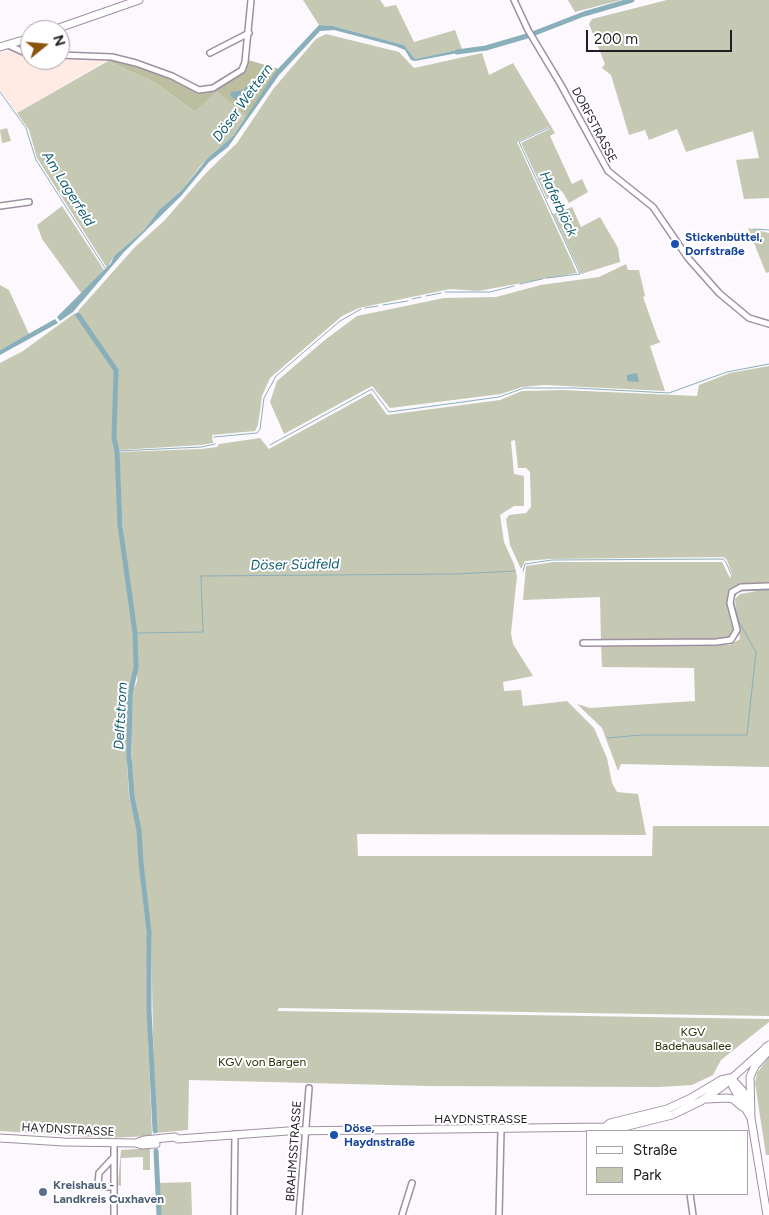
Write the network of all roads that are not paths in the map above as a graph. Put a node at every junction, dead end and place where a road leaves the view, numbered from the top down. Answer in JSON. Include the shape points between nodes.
{"nodes":[{"id":1,"x":140,"y":0,"type":"edge"},
{"id":2,"x":251,"y":0,"type":"edge"},
{"id":3,"x":514,"y":0,"type":"edge"},
{"id":4,"x":70,"y":24,"type":"edge"},
{"id":5,"x":249,"y":33,"type":"junction"},
{"id":6,"x":20,"y":41,"type":"edge"},
{"id":7,"x":8,"y":45,"type":"junction"},
{"id":8,"x":0,"y":47,"type":"edge"},
{"id":9,"x":20,"y":50,"type":"edge"},
{"id":10,"x":210,"y":53,"type":"dead end"},
{"id":11,"x":70,"y":56,"type":"edge"},
{"id":12,"x":29,"y":202,"type":"dead end"},
{"id":13,"x":0,"y":206,"type":"edge"},
{"id":14,"x":769,"y":324,"type":"edge"},
{"id":15,"x":769,"y":586,"type":"edge"},
{"id":16,"x":584,"y":643,"type":"dead end"},
{"id":17,"x":768,"y":1046,"type":"edge"},
{"id":18,"x":730,"y":1078,"type":"junction"},
{"id":19,"x":309,"y":1088,"type":"dead end"},
{"id":20,"x":702,"y":1101,"type":"junction"},
{"id":21,"x":752,"y":1108,"type":"junction"},
{"id":22,"x":751,"y":1118,"type":"junction"},
{"id":23,"x":605,"y":1127,"type":"junction"},
{"id":24,"x":501,"y":1130,"type":"junction"},
{"id":25,"x":305,"y":1131,"type":"junction"},
{"id":26,"x":234,"y":1133,"type":"junction"},
{"id":27,"x":0,"y":1138,"type":"edge"},
{"id":28,"x":114,"y":1144,"type":"junction"},
{"id":29,"x":752,"y":1148,"type":"edge"},
{"id":30,"x":114,"y":1157,"type":"junction"},
{"id":31,"x":412,"y":1183,"type":"dead end"},
{"id":32,"x":114,"y":1187,"type":"junction"},
{"id":33,"x":690,"y":1195,"type":"edge"},
{"id":34,"x":114,"y":1215,"type":"edge"},
{"id":35,"x":234,"y":1215,"type":"edge"},
{"id":36,"x":299,"y":1215,"type":"edge"},
{"id":37,"x":402,"y":1215,"type":"edge"},
{"id":38,"x":499,"y":1215,"type":"edge"},
{"id":39,"x":693,"y":1215,"type":"edge"},
{"id":40,"x":767,"y":1215,"type":"edge"}],
"edges":[{"from":1,"to":4,"type":"street"},
{"from":2,"to":5,"type":"street"},
{"from":3,"to":14,"type":"street","name":"DORFSTRASSE","via":[[604,167],[653,206],[688,258],[718,293],[741,313]]},
{"from":5,"to":10,"type":"street"},
{"from":5,"to":11,"type":"street","via":[[242,70],[213,88],[199,90],[136,63]]},
{"from":6,"to":7,"type":"street"},
{"from":7,"to":8,"type":"street"},
{"from":7,"to":9,"type":"street"},
{"from":12,"to":13,"type":"street"},
{"from":15,"to":16,"type":"street","via":[[740,587],[732,592],[730,603],[737,633],[725,642]]},
{"from":17,"to":18,"type":"street"},
{"from":17,"to":21,"type":"street","via":[[750,1076]]},
{"from":18,"to":20,"type":"street","name":"HAYDNSTRASSE"},
{"from":18,"to":21,"type":"street","via":[[742,1090]]},
{"from":18,"to":22,"type":"street"},
{"from":18,"to":23,"type":"street","name":"HAYDNSTRASSE","via":[[667,1109]]},
{"from":19,"to":25,"type":"street","name":"BRAHMSSTRASSE"},
{"from":20,"to":22,"type":"street","via":[[720,1097],[733,1099]]},
{"from":20,"to":23,"type":"street","name":"HAYDNSTRASSE","via":[[650,1121],[611,1129]]},
{"from":21,"to":22,"type":"street"},
{"from":22,"to":29,"type":"street"},
{"from":23,"to":24,"type":"street","name":"HAYDNSTRASSE"},
{"from":24,"to":25,"type":"street","name":"HAYDNSTRASSE"},
{"from":24,"to":38,"type":"street"},
{"from":25,"to":26,"type":"street","name":"HAYDNSTRASSE"},
{"from":25,"to":36,"type":"street","name":"BRAHMSSTRASSE"},
{"from":26,"to":28,"type":"street","name":"HAYDNSTRASSE"},
{"from":26,"to":35,"type":"street"},
{"from":27,"to":28,"type":"street","name":"HAYDNSTRASSE"},
{"from":28,"to":30,"type":"street"},
{"from":29,"to":40,"type":"street"},
{"from":30,"to":32,"type":"street"},
{"from":30,"to":32,"type":"street","via":[[98,1173],[98,1184]]},
{"from":31,"to":37,"type":"street"},
{"from":32,"to":34,"type":"street"},
{"from":33,"to":39,"type":"street"}]}
